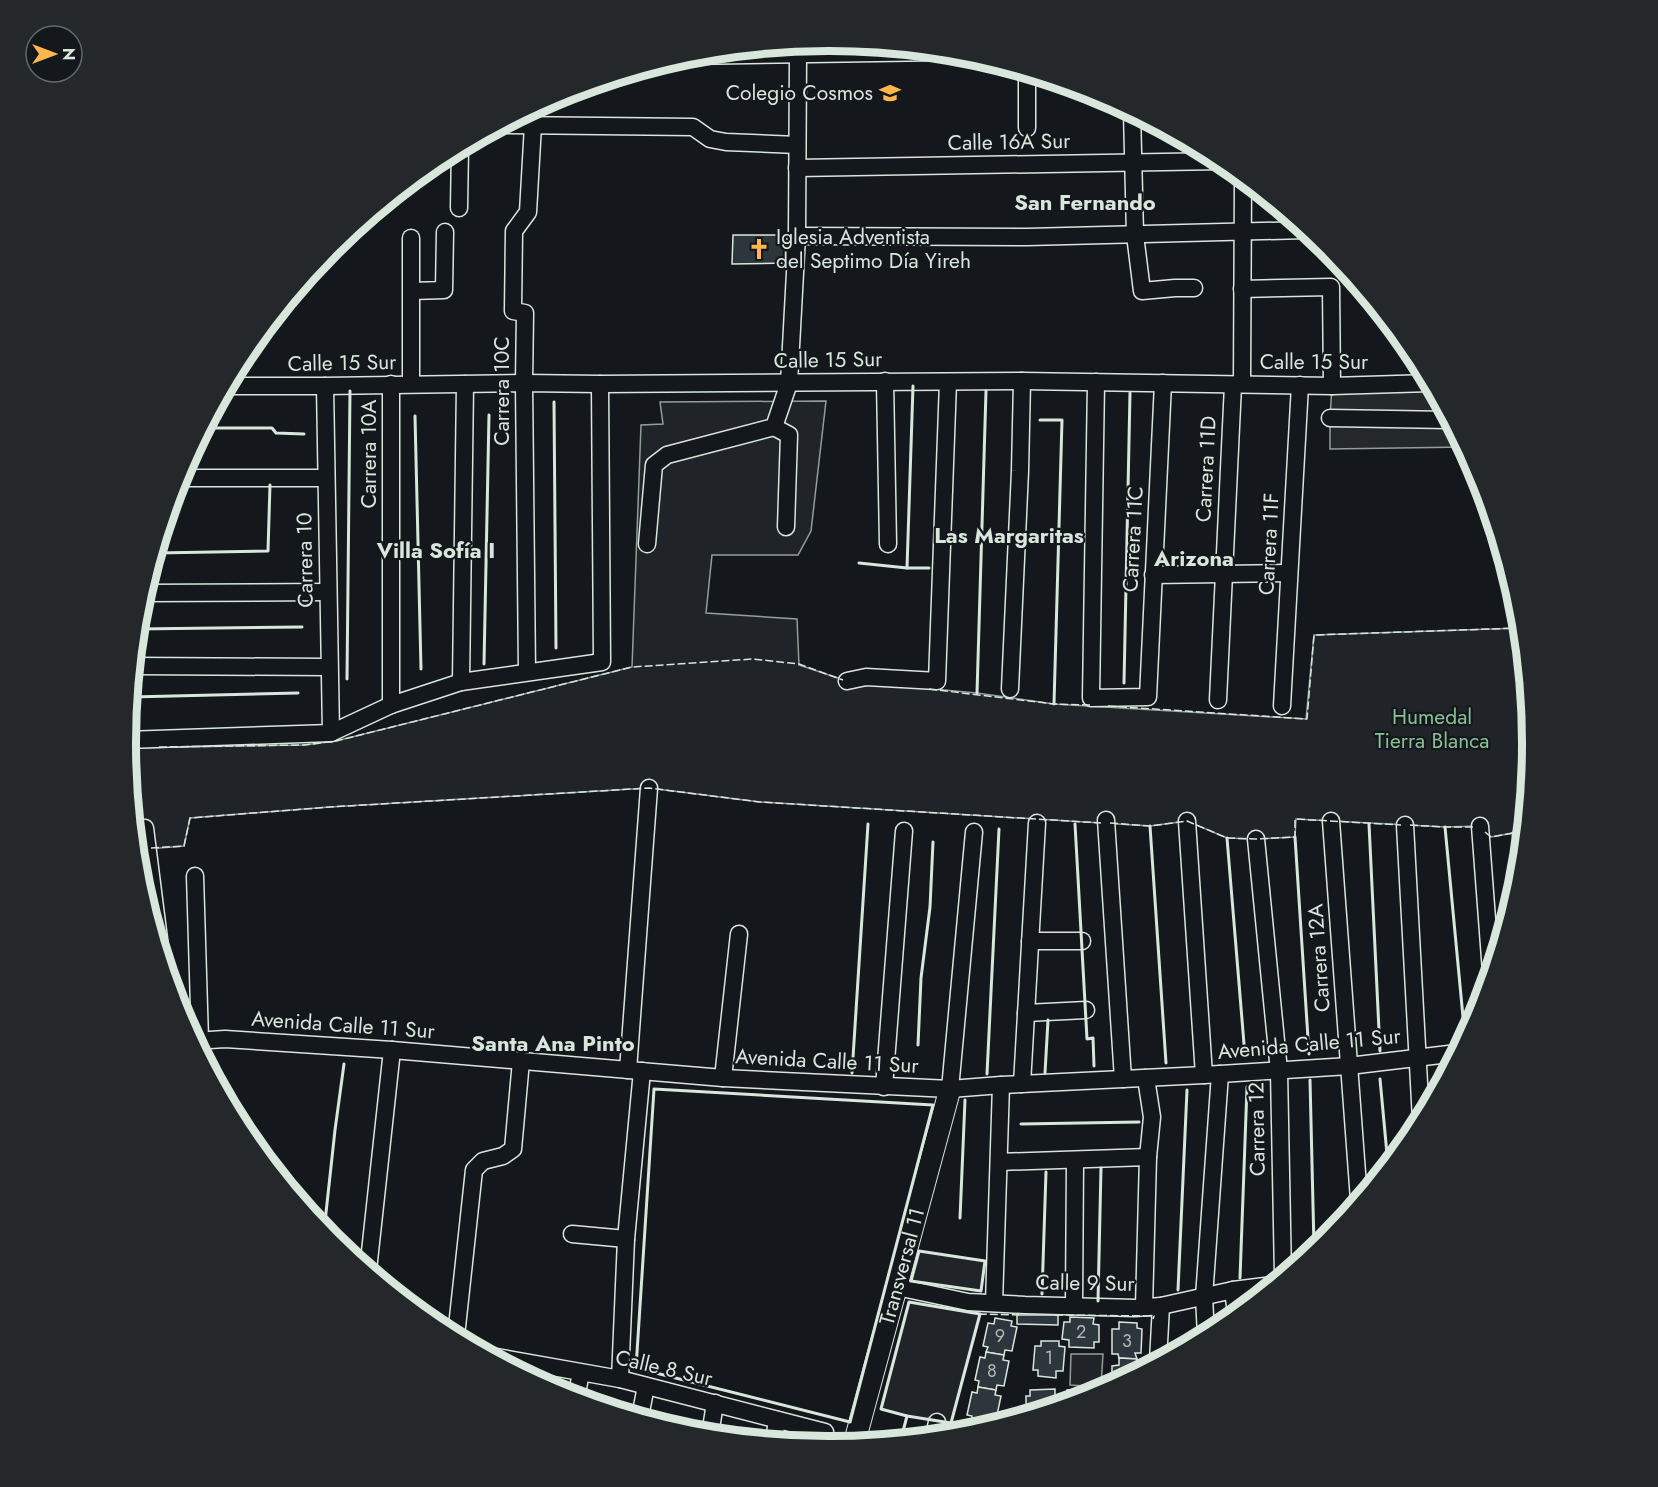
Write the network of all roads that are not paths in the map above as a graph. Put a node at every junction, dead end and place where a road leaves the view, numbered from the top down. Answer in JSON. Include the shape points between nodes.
{"nodes":[{"id":1,"x":804,"y":51,"type":"edge"},
{"id":2,"x":1028,"y":81,"type":"edge"},
{"id":3,"x":1132,"y":121,"type":"edge"},
{"id":4,"x":517,"y":125,"type":"edge"},
{"id":5,"x":532,"y":126,"type":"junction"},
{"id":6,"x":1028,"y":128,"type":"dead end"},
{"id":7,"x":797,"y":145,"type":"junction"},
{"id":8,"x":460,"y":158,"type":"edge"},
{"id":9,"x":1203,"y":161,"type":"edge"},
{"id":10,"x":1132,"y":162,"type":"junction"},
{"id":11,"x":797,"y":168,"type":"junction"},
{"id":12,"x":1243,"y":188,"type":"edge"},
{"id":13,"x":459,"y":208,"type":"dead end"},
{"id":14,"x":1294,"y":230,"type":"edge"},
{"id":15,"x":445,"y":232,"type":"dead end"},
{"id":16,"x":1242,"y":232,"type":"junction"},
{"id":17,"x":1135,"y":235,"type":"junction"},
{"id":18,"x":796,"y":236,"type":"junction"},
{"id":19,"x":411,"y":238,"type":"dead end"},
{"id":20,"x":1194,"y":288,"type":"dead end"},
{"id":21,"x":1242,"y":289,"type":"junction"},
{"id":22,"x":412,"y":291,"type":"junction"},
{"id":23,"x":885,"y":381,"type":"junction"},
{"id":24,"x":1022,"y":381,"type":"junction"},
{"id":25,"x":524,"y":382,"type":"junction"},
{"id":26,"x":948,"y":382,"type":"junction"},
{"id":27,"x":1096,"y":382,"type":"junction"},
{"id":28,"x":789,"y":383,"type":"junction"},
{"id":29,"x":1163,"y":383,"type":"junction"},
{"id":30,"x":1420,"y":383,"type":"edge"},
{"id":31,"x":392,"y":384,"type":"junction"},
{"id":32,"x":411,"y":384,"type":"junction"},
{"id":33,"x":465,"y":384,"type":"junction"},
{"id":34,"x":600,"y":384,"type":"junction"},
{"id":35,"x":1238,"y":384,"type":"junction"},
{"id":36,"x":1300,"y":385,"type":"junction"},
{"id":37,"x":236,"y":386,"type":"edge"},
{"id":38,"x":325,"y":386,"type":"junction"},
{"id":39,"x":1332,"y":386,"type":"junction"},
{"id":40,"x":1330,"y":418,"type":"dead end"},
{"id":41,"x":1441,"y":420,"type":"edge"},
{"id":42,"x":774,"y":428,"type":"junction"},
{"id":43,"x":189,"y":478,"type":"edge"},
{"id":44,"x":326,"y":478,"type":"junction"},
{"id":45,"x":786,"y":527,"type":"dead end"},
{"id":46,"x":647,"y":544,"type":"dead end"},
{"id":47,"x":888,"y":544,"type":"dead end"},
{"id":48,"x":1289,"y":573,"type":"junction"},
{"id":49,"x":1224,"y":574,"type":"junction"},
{"id":50,"x":1153,"y":575,"type":"junction"},
{"id":51,"x":328,"y":592,"type":"junction"},
{"id":52,"x":153,"y":593,"type":"edge"},
{"id":53,"x":141,"y":666,"type":"edge"},
{"id":54,"x":330,"y":667,"type":"junction"},
{"id":55,"x":527,"y":672,"type":"junction"},
{"id":56,"x":847,"y":681,"type":"dead end"},
{"id":57,"x":461,"y":682,"type":"junction"},
{"id":58,"x":1010,"y":689,"type":"dead end"},
{"id":59,"x":1218,"y":700,"type":"dead end"},
{"id":60,"x":392,"y":705,"type":"junction"},
{"id":61,"x":1282,"y":706,"type":"dead end"},
{"id":62,"x":330,"y":733,"type":"junction"},
{"id":63,"x":136,"y":740,"type":"edge"},
{"id":64,"x":649,"y":788,"type":"dead end"},
{"id":65,"x":1106,"y":820,"type":"dead end"},
{"id":66,"x":1187,"y":821,"type":"dead end"},
{"id":67,"x":1331,"y":821,"type":"dead end"},
{"id":68,"x":1037,"y":823,"type":"dead end"},
{"id":69,"x":1405,"y":825,"type":"dead end"},
{"id":70,"x":1480,"y":826,"type":"dead end"},
{"id":71,"x":145,"y":828,"type":"dead end"},
{"id":72,"x":904,"y":831,"type":"dead end"},
{"id":73,"x":974,"y":832,"type":"dead end"},
{"id":74,"x":1256,"y":838,"type":"dead end"},
{"id":75,"x":145,"y":848,"type":"edge"},
{"id":76,"x":195,"y":876,"type":"dead end"},
{"id":77,"x":739,"y":934,"type":"dead end"},
{"id":78,"x":1030,"y":941,"type":"junction"},
{"id":79,"x":1082,"y":941,"type":"dead end"},
{"id":80,"x":1489,"y":951,"type":"edge"},
{"id":81,"x":1086,"y":1010,"type":"dead end"},
{"id":82,"x":1026,"y":1013,"type":"junction"},
{"id":83,"x":197,"y":1026,"type":"edge"},
{"id":84,"x":203,"y":1040,"type":"edge"},
{"id":85,"x":392,"y":1050,"type":"junction"},
{"id":86,"x":1448,"y":1054,"type":"edge"},
{"id":87,"x":1419,"y":1058,"type":"junction"},
{"id":88,"x":521,"y":1061,"type":"junction"},
{"id":89,"x":1349,"y":1066,"type":"junction"},
{"id":90,"x":635,"y":1070,"type":"junction"},
{"id":91,"x":1279,"y":1071,"type":"junction"},
{"id":92,"x":1212,"y":1074,"type":"junction"},
{"id":93,"x":723,"y":1078,"type":"junction"},
{"id":94,"x":1146,"y":1078,"type":"junction"},
{"id":95,"x":1123,"y":1079,"type":"junction"},
{"id":96,"x":1022,"y":1084,"type":"junction"},
{"id":97,"x":1001,"y":1085,"type":"junction"},
{"id":98,"x":884,"y":1086,"type":"junction"},
{"id":99,"x":950,"y":1089,"type":"junction"},
{"id":100,"x":1420,"y":1104,"type":"edge"},
{"id":101,"x":1148,"y":1157,"type":"junction"},
{"id":102,"x":1075,"y":1160,"type":"junction"},
{"id":103,"x":999,"y":1162,"type":"junction"},
{"id":104,"x":1358,"y":1190,"type":"edge"},
{"id":105,"x":572,"y":1234,"type":"dead end"},
{"id":106,"x":626,"y":1239,"type":"junction"},
{"id":107,"x":369,"y":1261,"type":"edge"},
{"id":108,"x":1283,"y":1267,"type":"edge"},
{"id":109,"x":1259,"y":1286,"type":"edge"},
{"id":110,"x":897,"y":1287,"type":"junction"},
{"id":111,"x":1233,"y":1290,"type":"junction"},
{"id":112,"x":1204,"y":1297,"type":"junction"},
{"id":113,"x":994,"y":1303,"type":"junction"},
{"id":114,"x":1235,"y":1304,"type":"edge"},
{"id":115,"x":1074,"y":1306,"type":"junction"},
{"id":116,"x":1161,"y":1306,"type":"junction"},
{"id":117,"x":1144,"y":1307,"type":"junction"},
{"id":118,"x":1205,"y":1324,"type":"edge"},
{"id":119,"x":457,"y":1327,"type":"dead end"},
{"id":120,"x":1158,"y":1352,"type":"edge"},
{"id":121,"x":525,"y":1366,"type":"edge"},
{"id":122,"x":581,"y":1373,"type":"junction"},
{"id":123,"x":620,"y":1379,"type":"junction"},
{"id":124,"x":646,"y":1386,"type":"junction"},
{"id":125,"x":578,"y":1388,"type":"edge"},
{"id":126,"x":715,"y":1403,"type":"junction"},
{"id":127,"x":641,"y":1409,"type":"edge"},
{"id":128,"x":777,"y":1420,"type":"junction"},
{"id":129,"x":711,"y":1426,"type":"edge"},
{"id":130,"x":825,"y":1432,"type":"dead end"},
{"id":131,"x":775,"y":1434,"type":"edge"},
{"id":132,"x":856,"y":1435,"type":"edge"}],
"edges":[{"from":1,"to":7,"type":"street"},
{"from":2,"to":6,"type":"street"},
{"from":3,"to":10,"type":"street"},
{"from":4,"to":5,"type":"street"},
{"from":5,"to":7,"type":"street","via":[[693,127],[710,139],[726,142]]},
{"from":5,"to":25,"type":"street","name":"Carrera 10C","via":[[528,212],[514,231],[513,311],[525,313]]},
{"from":7,"to":11,"type":"street"},
{"from":8,"to":13,"type":"street"},
{"from":9,"to":10,"type":"street","name":"Calle 16A Sur"},
{"from":10,"to":11,"type":"street","name":"Calle 16A Sur"},
{"from":10,"to":17,"type":"street"},
{"from":11,"to":18,"type":"street"},
{"from":12,"to":16,"type":"street","name":"Carrera 11D"},
{"from":14,"to":16,"type":"street"},
{"from":15,"to":22,"type":"street","via":[[444,290]]},
{"from":16,"to":17,"type":"street"},
{"from":16,"to":21,"type":"street","name":"Carrera 11D"},
{"from":17,"to":18,"type":"street"},
{"from":17,"to":20,"type":"street","via":[[1142,291]]},
{"from":18,"to":28,"type":"street"},
{"from":19,"to":22,"type":"street"},
{"from":21,"to":35,"type":"street","name":"Carrera 11D"},
{"from":21,"to":39,"type":"street","via":[[1331,287]]},
{"from":22,"to":32,"type":"street"},
{"from":23,"to":26,"type":"street","name":"Calle 15 Sur"},
{"from":23,"to":28,"type":"street","name":"Calle 15 Sur"},
{"from":23,"to":47,"type":"street"},
{"from":24,"to":26,"type":"street","name":"Calle 15 Sur"},
{"from":24,"to":27,"type":"street","name":"Calle 15 Sur"},
{"from":24,"to":58,"type":"street"},
{"from":25,"to":33,"type":"street","name":"Calle 15 Sur"},
{"from":25,"to":34,"type":"street","name":"Calle 15 Sur"},
{"from":25,"to":55,"type":"street","name":"Carrera 10C"},
{"from":26,"to":56,"type":"street","via":[[937,681],[866,677]]},
{"from":27,"to":29,"type":"street","name":"Calle 15 Sur"},
{"from":27,"to":50,"type":"street","name":"Carrera 11C","via":[[1091,699],[1148,698]]},
{"from":28,"to":34,"type":"street","name":"Calle 15 Sur"},
{"from":28,"to":42,"type":"street"},
{"from":29,"to":35,"type":"street","name":"Calle 15 Sur"},
{"from":29,"to":50,"type":"street","name":"Carrera 11C"},
{"from":30,"to":39,"type":"street","name":"Calle 15 Sur"},
{"from":31,"to":32,"type":"street","name":"Calle 15 Sur"},
{"from":31,"to":38,"type":"street","name":"Calle 15 Sur"},
{"from":31,"to":60,"type":"street","name":"Carrera 10A"},
{"from":32,"to":33,"type":"street","name":"Calle 15 Sur"},
{"from":33,"to":57,"type":"street"},
{"from":34,"to":55,"type":"street","via":[[602,662]]},
{"from":35,"to":36,"type":"street","name":"Calle 15 Sur"},
{"from":35,"to":49,"type":"street","name":"Carrera 11D"},
{"from":36,"to":39,"type":"street","name":"Calle 15 Sur"},
{"from":36,"to":48,"type":"street","name":"Carrera 11F"},
{"from":37,"to":38,"type":"street","name":"Calle 15 Sur"},
{"from":38,"to":44,"type":"street","name":"Carrera 10"},
{"from":40,"to":41,"type":"street"},
{"from":42,"to":45,"type":"street","via":[[789,435]]},
{"from":42,"to":46,"type":"street","via":[[667,455],[654,465]]},
{"from":43,"to":44,"type":"street"},
{"from":44,"to":51,"type":"street","name":"Carrera 10"},
{"from":48,"to":49,"type":"street"},
{"from":48,"to":61,"type":"street","name":"Carrera 11F"},
{"from":49,"to":50,"type":"street"},
{"from":49,"to":59,"type":"street","name":"Carrera 11D"},
{"from":51,"to":52,"type":"street"},
{"from":51,"to":54,"type":"street","name":"Carrera 10"},
{"from":53,"to":54,"type":"street"},
{"from":54,"to":62,"type":"street","name":"Carrera 10"},
{"from":55,"to":57,"type":"street"},
{"from":57,"to":60,"type":"street"},
{"from":60,"to":62,"type":"street"},
{"from":62,"to":63,"type":"street"},
{"from":64,"to":90,"type":"street"},
{"from":65,"to":95,"type":"street"},
{"from":66,"to":92,"type":"street"},
{"from":67,"to":89,"type":"street","name":"Carrera 12A"},
{"from":68,"to":78,"type":"street"},
{"from":69,"to":87,"type":"street"},
{"from":70,"to":80,"type":"street"},
{"from":71,"to":75,"type":"street"},
{"from":72,"to":98,"type":"street"},
{"from":73,"to":99,"type":"street"},
{"from":74,"to":91,"type":"street","name":"Carrera 12"},
{"from":76,"to":83,"type":"street"},
{"from":77,"to":93,"type":"street"},
{"from":78,"to":79,"type":"street"},
{"from":78,"to":82,"type":"street"},
{"from":81,"to":82,"type":"street"},
{"from":82,"to":96,"type":"street"},
{"from":84,"to":85,"type":"street","name":"Avenida Calle 11 Sur"},
{"from":85,"to":88,"type":"street","name":"Avenida Calle 11 Sur"},
{"from":85,"to":107,"type":"street"},
{"from":86,"to":87,"type":"street","name":"Avenida Calle 11 Sur"},
{"from":87,"to":89,"type":"street","name":"Avenida Calle 11 Sur"},
{"from":87,"to":100,"type":"street"},
{"from":88,"to":90,"type":"street","name":"Avenida Calle 11 Sur"},
{"from":88,"to":119,"type":"street","via":[[513,1149],[483,1161],[474,1170]]},
{"from":89,"to":91,"type":"street","name":"Avenida Calle 11 Sur"},
{"from":89,"to":104,"type":"street","name":"Carrera 12A"},
{"from":90,"to":93,"type":"street","name":"Avenida Calle 11 Sur"},
{"from":90,"to":106,"type":"street"},
{"from":91,"to":92,"type":"street","name":"Avenida Calle 11 Sur"},
{"from":91,"to":108,"type":"street","name":"Carrera 12"},
{"from":92,"to":94,"type":"street","name":"Avenida Calle 11 Sur"},
{"from":92,"to":112,"type":"street"},
{"from":93,"to":98,"type":"street","name":"Avenida Calle 11 Sur"},
{"from":94,"to":95,"type":"street","name":"Avenida Calle 11 Sur"},
{"from":94,"to":101,"type":"street","via":[[1152,1117]]},
{"from":95,"to":96,"type":"street","name":"Avenida Calle 11 Sur"},
{"from":96,"to":97,"type":"street","name":"Avenida Calle 11 Sur"},
{"from":97,"to":99,"type":"street","name":"Avenida Calle 11 Sur"},
{"from":97,"to":103,"type":"street"},
{"from":98,"to":99,"type":"street","name":"Avenida Calle 11 Sur"},
{"from":99,"to":110,"type":"main road","name":"Transversal 11"},
{"from":101,"to":102,"type":"street"},
{"from":101,"to":117,"type":"street"},
{"from":102,"to":103,"type":"street"},
{"from":102,"to":115,"type":"street"},
{"from":103,"to":113,"type":"street"},
{"from":105,"to":106,"type":"street"},
{"from":106,"to":123,"type":"street"},
{"from":109,"to":111,"type":"street","name":"Calle 9 Sur"},
{"from":110,"to":113,"type":"street","name":"Calle 9 Sur","via":[[968,1302]]},
{"from":110,"to":132,"type":"main road","name":"Transversal 11"},
{"from":111,"to":112,"type":"street","name":"Calle 9 Sur"},
{"from":111,"to":114,"type":"street"},
{"from":112,"to":116,"type":"street","name":"Calle 9 Sur"},
{"from":112,"to":118,"type":"street"},
{"from":113,"to":115,"type":"street","name":"Calle 9 Sur","via":[[1025,1310]]},
{"from":115,"to":117,"type":"street","name":"Calle 9 Sur"},
{"from":116,"to":117,"type":"street","name":"Calle 9 Sur"},
{"from":116,"to":120,"type":"street"},
{"from":121,"to":122,"type":"street","name":"Calle 8 Sur"},
{"from":122,"to":123,"type":"street","name":"Calle 8 Sur"},
{"from":122,"to":125,"type":"street"},
{"from":123,"to":124,"type":"street","name":"Calle 8 Sur"},
{"from":124,"to":126,"type":"street","name":"Calle 8 Sur"},
{"from":124,"to":127,"type":"street"},
{"from":126,"to":128,"type":"street","name":"Calle 8 Sur"},
{"from":126,"to":129,"type":"street"},
{"from":128,"to":130,"type":"street","name":"Calle 8 Sur"},
{"from":128,"to":131,"type":"street"}]}
